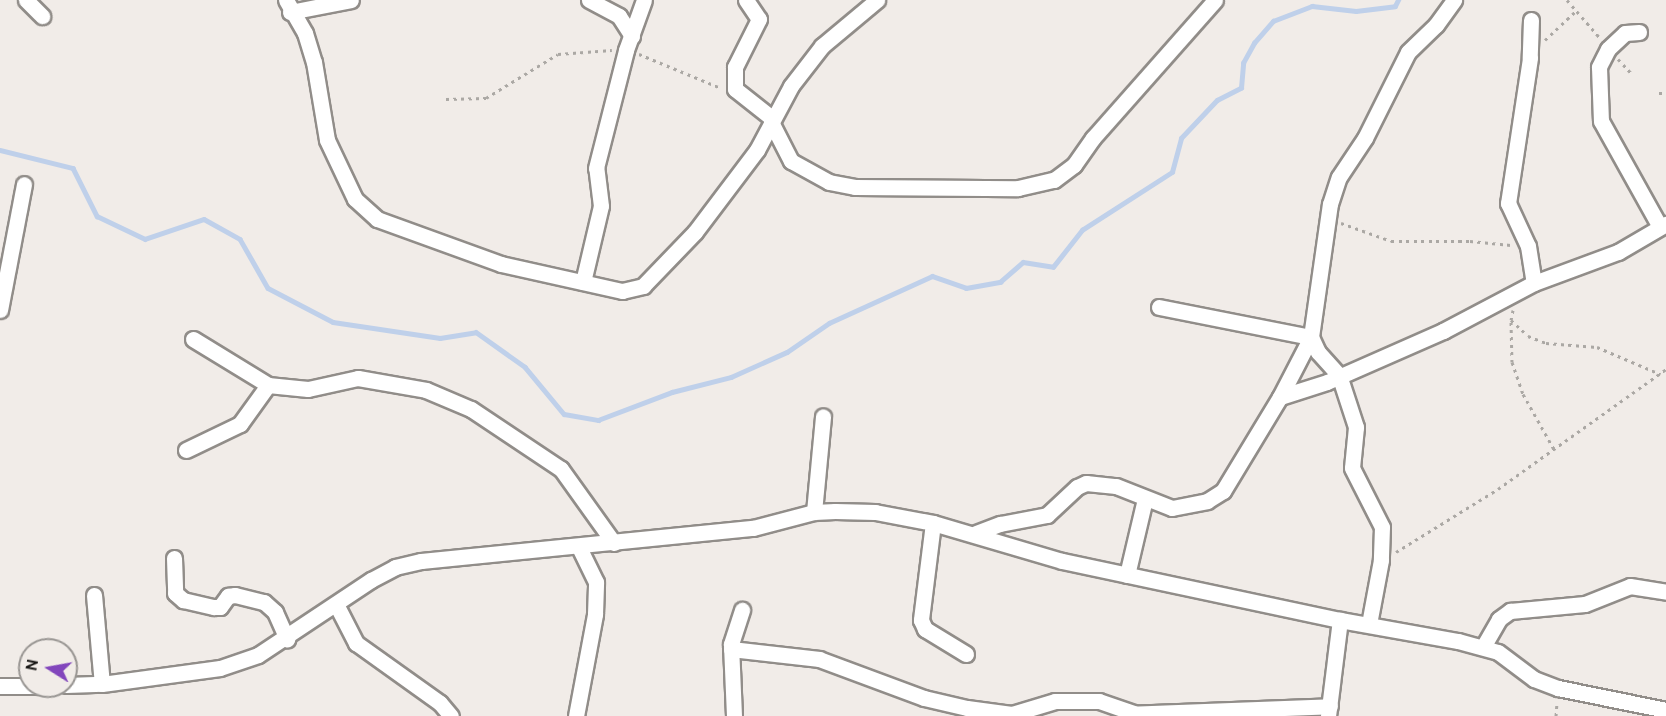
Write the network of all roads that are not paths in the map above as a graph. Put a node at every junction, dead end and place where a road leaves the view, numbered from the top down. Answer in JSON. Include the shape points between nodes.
{"nodes":[{"id":1,"x":26,"y":0,"type":"edge"},
{"id":2,"x":351,"y":0,"type":"edge"},
{"id":3,"x":589,"y":0,"type":"edge"},
{"id":4,"x":644,"y":0,"type":"edge"},
{"id":5,"x":746,"y":0,"type":"edge"},
{"id":6,"x":877,"y":0,"type":"edge"},
{"id":7,"x":1215,"y":0,"type":"edge"},
{"id":8,"x":1454,"y":0,"type":"edge"},
{"id":9,"x":288,"y":6,"type":"edge"},
{"id":10,"x":42,"y":16,"type":"dead end"},
{"id":11,"x":1531,"y":20,"type":"dead end"},
{"id":12,"x":1639,"y":32,"type":"dead end"},
{"id":13,"x":629,"y":43,"type":"junction"},
{"id":14,"x":772,"y":120,"type":"junction"},
{"id":15,"x":24,"y":184,"type":"dead end"},
{"id":16,"x":1663,"y":226,"type":"edge"},
{"id":17,"x":583,"y":282,"type":"junction"},
{"id":18,"x":1534,"y":283,"type":"junction"},
{"id":19,"x":1159,"y":307,"type":"dead end"},
{"id":20,"x":0,"y":310,"type":"edge"},
{"id":21,"x":1311,"y":337,"type":"junction"},
{"id":22,"x":193,"y":339,"type":"dead end"},
{"id":23,"x":1339,"y":375,"type":"junction"},
{"id":24,"x":268,"y":385,"type":"junction"},
{"id":25,"x":1280,"y":397,"type":"junction"},
{"id":26,"x":823,"y":416,"type":"dead end"},
{"id":27,"x":186,"y":450,"type":"dead end"},
{"id":28,"x":1145,"y":499,"type":"junction"},
{"id":29,"x":814,"y":512,"type":"junction"},
{"id":30,"x":933,"y":523,"type":"junction"},
{"id":31,"x":976,"y":533,"type":"junction"},
{"id":32,"x":614,"y":543,"type":"junction"},
{"id":33,"x":579,"y":547,"type":"junction"},
{"id":34,"x":174,"y":558,"type":"dead end"},
{"id":35,"x":1127,"y":575,"type":"junction"},
{"id":36,"x":1666,"y":592,"type":"edge"},
{"id":37,"x":94,"y":595,"type":"dead end"},
{"id":38,"x":337,"y":606,"type":"junction"},
{"id":39,"x":742,"y":610,"type":"dead end"},
{"id":40,"x":1340,"y":620,"type":"junction"},
{"id":41,"x":1369,"y":624,"type":"junction"},
{"id":42,"x":287,"y":639,"type":"junction"},
{"id":43,"x":1483,"y":647,"type":"junction"},
{"id":44,"x":731,"y":649,"type":"junction"},
{"id":45,"x":966,"y":654,"type":"dead end"},
{"id":46,"x":102,"y":684,"type":"junction"},
{"id":47,"x":78,"y":685,"type":"edge"},
{"id":48,"x":0,"y":686,"type":"edge"},
{"id":49,"x":18,"y":686,"type":"edge"},
{"id":50,"x":437,"y":710,"type":"edge"},
{"id":51,"x":1666,"y":710,"type":"edge"},
{"id":52,"x":1329,"y":711,"type":"edge"},
{"id":53,"x":1134,"y":714,"type":"junction"},
{"id":54,"x":451,"y":716,"type":"edge"},
{"id":55,"x":576,"y":716,"type":"edge"},
{"id":56,"x":734,"y":716,"type":"edge"},
{"id":57,"x":1112,"y":716,"type":"edge"}],
"edges":[{"from":1,"to":10,"type":"street"},
{"from":2,"to":9,"type":"street"},
{"from":3,"to":13,"type":"street","via":[[619,16]]},
{"from":4,"to":13,"type":"street"},
{"from":5,"to":14,"type":"street","via":[[759,18],[735,68],[735,89]]},
{"from":6,"to":14,"type":"street","via":[[822,46]]},
{"from":7,"to":14,"type":"street","via":[[1093,138],[1074,165],[1054,180],[1018,188],[855,187],[829,182],[791,161]]},
{"from":8,"to":21,"type":"street","via":[[1400,66],[1365,138],[1339,177],[1328,219]]},
{"from":9,"to":17,"type":"street","via":[[304,33],[314,62],[327,140],[355,199],[377,219],[406,230],[501,264]]},
{"from":11,"to":18,"type":"street","via":[[1530,58],[1508,203],[1528,246]]},
{"from":12,"to":16,"type":"street","via":[[1625,33],[1608,49],[1599,67],[1601,121]]},
{"from":13,"to":17,"type":"street","via":[[596,168],[601,206]]},
{"from":14,"to":17,"type":"street","via":[[733,185],[643,286],[622,291]]},
{"from":15,"to":20,"type":"street"},
{"from":16,"to":18,"type":"street","via":[[1618,252]]},
{"from":18,"to":23,"type":"street","via":[[1443,331]]},
{"from":19,"to":21,"type":"street"},
{"from":21,"to":23,"type":"street","via":[[1318,352]]},
{"from":21,"to":25,"type":"street"},
{"from":22,"to":24,"type":"street"},
{"from":23,"to":25,"type":"street"},
{"from":23,"to":41,"type":"street","via":[[1356,427],[1352,468],[1379,515],[1381,560]]},
{"from":24,"to":27,"type":"street","via":[[240,424]]},
{"from":24,"to":32,"type":"street","via":[[308,389],[358,378],[426,390],[471,409],[561,469]]},
{"from":25,"to":28,"type":"street","via":[[1223,491],[1190,507],[1172,508]]},
{"from":26,"to":29,"type":"street"},
{"from":28,"to":31,"type":"street","via":[[1116,486],[1086,483],[1047,515]]},
{"from":28,"to":35,"type":"street"},
{"from":29,"to":30,"type":"street","via":[[875,512]]},
{"from":29,"to":32,"type":"street","via":[[753,528]]},
{"from":30,"to":31,"type":"street"},
{"from":30,"to":45,"type":"street","via":[[921,620],[925,629]]},
{"from":31,"to":35,"type":"street","via":[[1062,561]]},
{"from":32,"to":33,"type":"street"},
{"from":33,"to":38,"type":"street","via":[[469,555],[395,567]]},
{"from":33,"to":55,"type":"street","via":[[596,582],[595,614]]},
{"from":34,"to":42,"type":"street","via":[[175,592],[183,600],[220,607],[228,596],[235,595],[264,602],[275,612]]},
{"from":35,"to":40,"type":"street"},
{"from":36,"to":43,"type":"street","via":[[1630,586],[1585,604],[1510,611],[1499,619]]},
{"from":37,"to":46,"type":"street"},
{"from":38,"to":42,"type":"street"},
{"from":38,"to":50,"type":"street","via":[[357,643]]},
{"from":39,"to":44,"type":"street"},
{"from":40,"to":41,"type":"street"},
{"from":40,"to":52,"type":"street"},
{"from":41,"to":43,"type":"street"},
{"from":42,"to":46,"type":"street","via":[[258,655],[220,668]]},
{"from":43,"to":51,"type":"street","via":[[1498,652],[1546,683]]},
{"from":44,"to":53,"type":"street","via":[[819,659],[924,698],[966,708],[1012,714],[1055,700],[1099,701]]},
{"from":44,"to":56,"type":"street"},
{"from":46,"to":47,"type":"street"},
{"from":48,"to":49,"type":"street"},
{"from":50,"to":54,"type":"street"},
{"from":52,"to":53,"type":"street"},
{"from":53,"to":57,"type":"street"}]}
